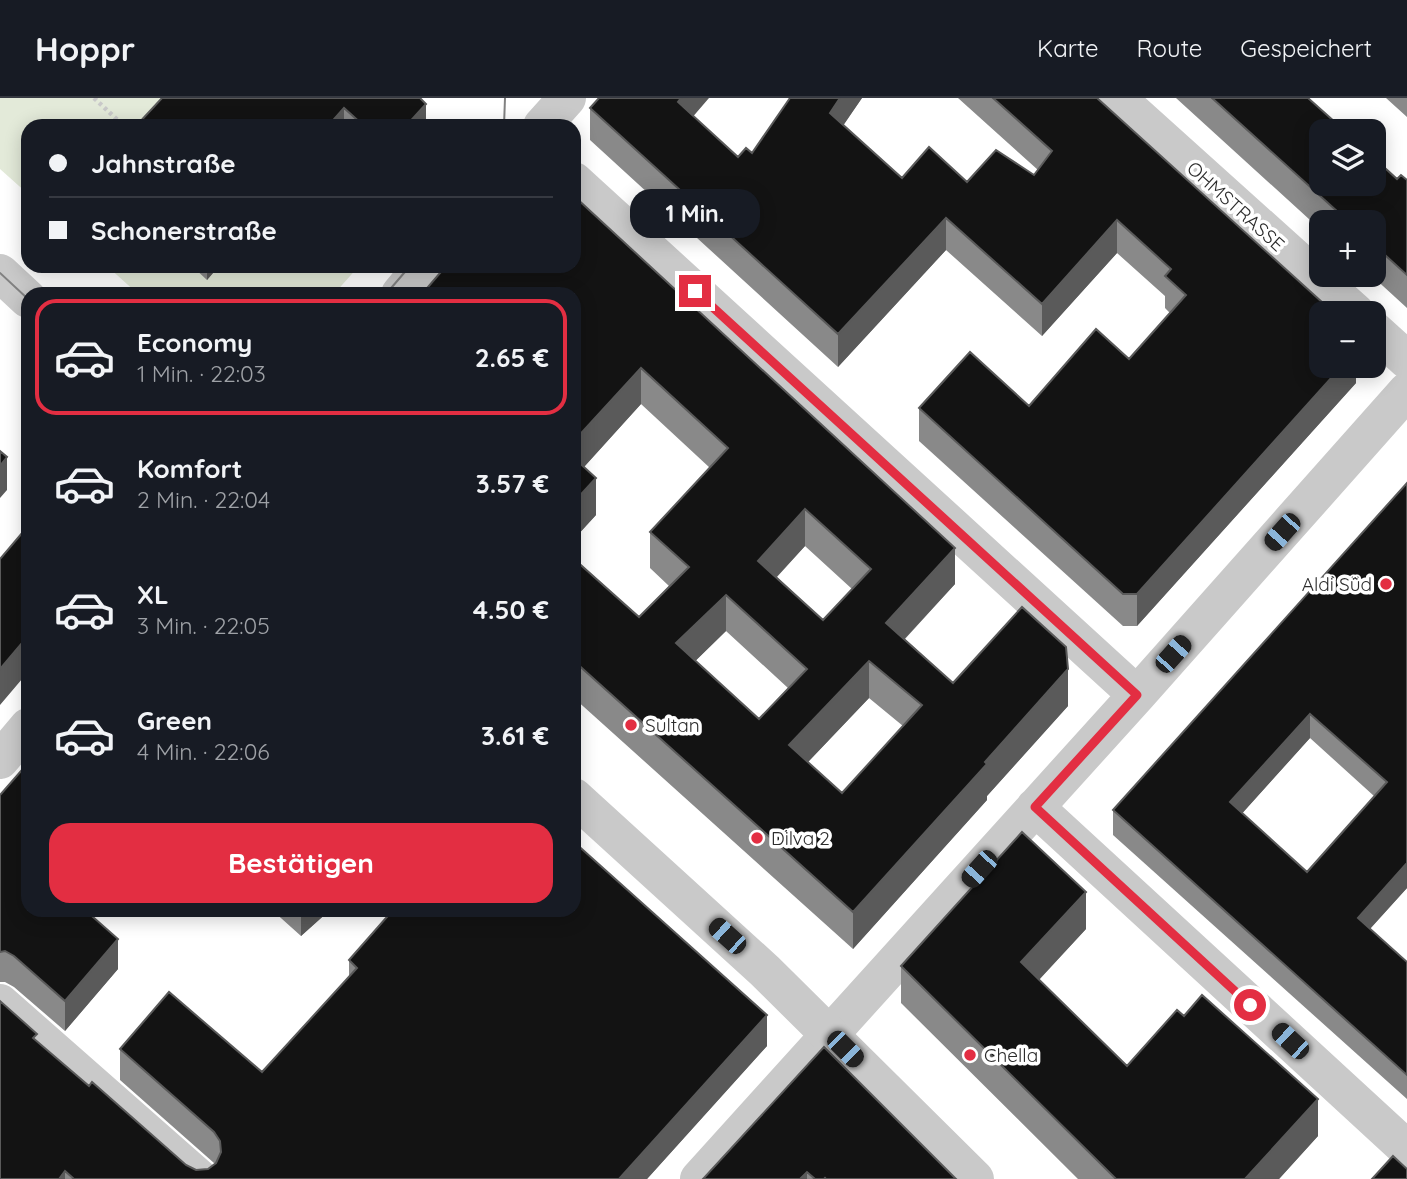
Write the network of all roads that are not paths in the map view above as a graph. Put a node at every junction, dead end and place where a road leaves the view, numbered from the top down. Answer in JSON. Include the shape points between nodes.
{"nodes":[{"id":1,"x":567,"y":98,"type":"edge"},
{"id":2,"x":1117,"y":98,"type":"edge"},
{"id":3,"x":548,"y":119,"type":"edge"},
{"id":4,"x":581,"y":187,"type":"edge"},
{"id":5,"x":0,"y":273,"type":"edge"},
{"id":6,"x":417,"y":273,"type":"edge"},
{"id":7,"x":406,"y":287,"type":"edge"},
{"id":8,"x":21,"y":292,"type":"edge"},
{"id":9,"x":1343,"y":301,"type":"edge"},
{"id":10,"x":1386,"y":341,"type":"edge"},
{"id":11,"x":1407,"y":359,"type":"edge"},
{"id":12,"x":1407,"y":391,"type":"edge"},
{"id":13,"x":1137,"y":695,"type":"junction"},
{"id":14,"x":21,"y":735,"type":"edge"},
{"id":15,"x":0,"y":760,"type":"edge"},
{"id":16,"x":581,"y":803,"type":"edge"},
{"id":17,"x":1035,"y":807,"type":"junction"},
{"id":18,"x":0,"y":1003,"type":"edge"},
{"id":19,"x":830,"y":1033,"type":"junction"},
{"id":20,"x":1407,"y":1149,"type":"edge"},
{"id":21,"x":200,"y":1179,"type":"edge"},
{"id":22,"x":699,"y":1179,"type":"edge"},
{"id":23,"x":975,"y":1179,"type":"edge"}],
"edges":[{"from":1,"to":3,"type":"street"},
{"from":2,"to":9,"type":"street","name":"OHMSTRASSE"},
{"from":4,"to":13,"type":"street"},
{"from":5,"to":8,"type":"street"},
{"from":6,"to":7,"type":"street"},
{"from":10,"to":11,"type":"street"},
{"from":12,"to":13,"type":"street"},
{"from":13,"to":17,"type":"street"},
{"from":14,"to":15,"type":"street"},
{"from":16,"to":19,"type":"street"},
{"from":17,"to":19,"type":"street"},
{"from":17,"to":20,"type":"street"},
{"from":18,"to":21,"type":"street"},
{"from":19,"to":22,"type":"street"},
{"from":19,"to":23,"type":"street"}]}
